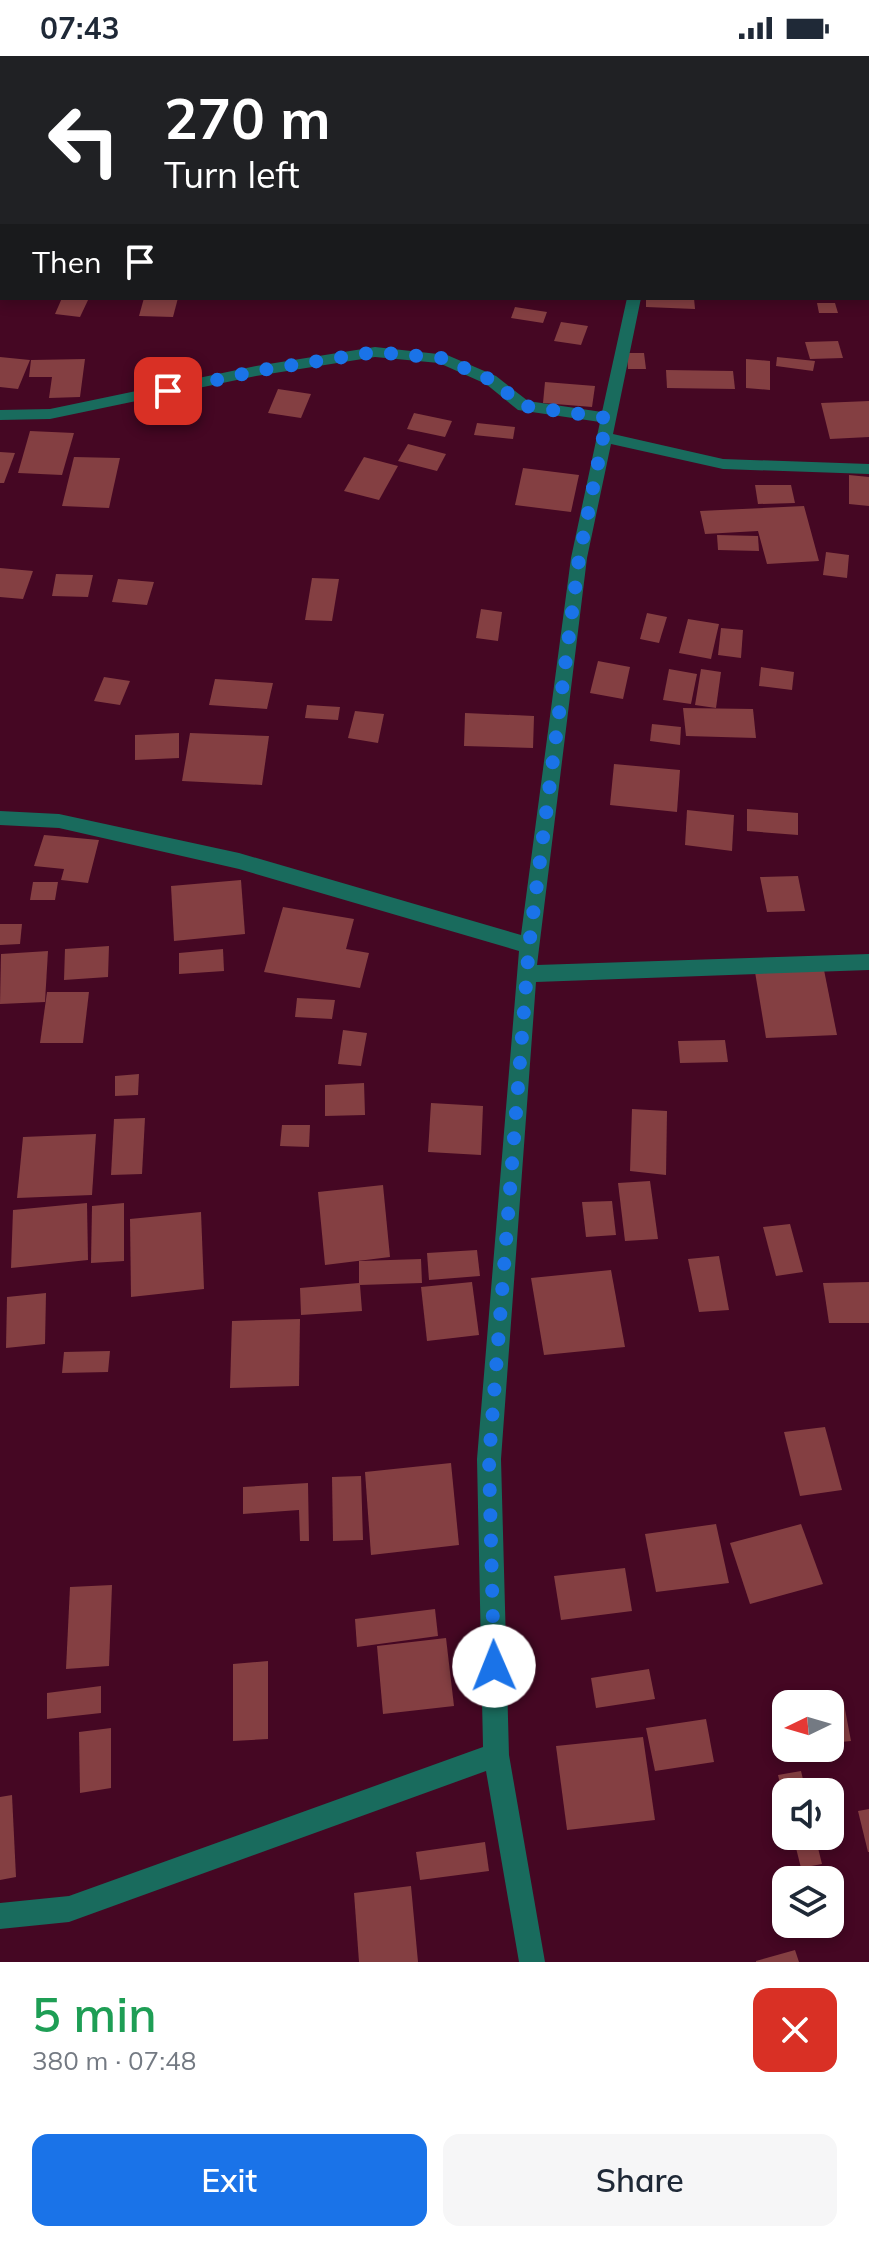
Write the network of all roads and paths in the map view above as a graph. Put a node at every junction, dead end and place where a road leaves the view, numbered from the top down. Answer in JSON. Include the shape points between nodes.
{"nodes":[{"id":1,"x":634,"y":300,"type":"edge"},
{"id":2,"x":0,"y":415,"type":"edge"},
{"id":3,"x":606,"y":428,"type":"junction"},
{"id":4,"x":869,"y":469,"type":"edge"},
{"id":5,"x":0,"y":818,"type":"edge"},
{"id":6,"x":529,"y":946,"type":"junction"},
{"id":7,"x":869,"y":962,"type":"edge"},
{"id":8,"x":527,"y":974,"type":"junction"},
{"id":9,"x":496,"y":1755,"type":"junction"},
{"id":10,"x":0,"y":1916,"type":"edge"},
{"id":11,"x":532,"y":1962,"type":"edge"}],
"edges":[{"from":1,"to":3,"type":"street"},
{"from":2,"to":3,"type":"street","via":[[89,408],[256,371],[375,352],[442,358],[491,380],[524,406]]},
{"from":3,"to":4,"type":"street","via":[[723,464]]},
{"from":3,"to":6,"type":"street","via":[[579,558]]},
{"from":5,"to":6,"type":"street","via":[[59,821],[239,861]]},
{"from":6,"to":8,"type":"street"},
{"from":7,"to":8,"type":"street"},
{"from":8,"to":9,"type":"street","via":[[489,1459]]},
{"from":9,"to":10,"type":"street","via":[[69,1909]]},
{"from":9,"to":11,"type":"street"}]}
